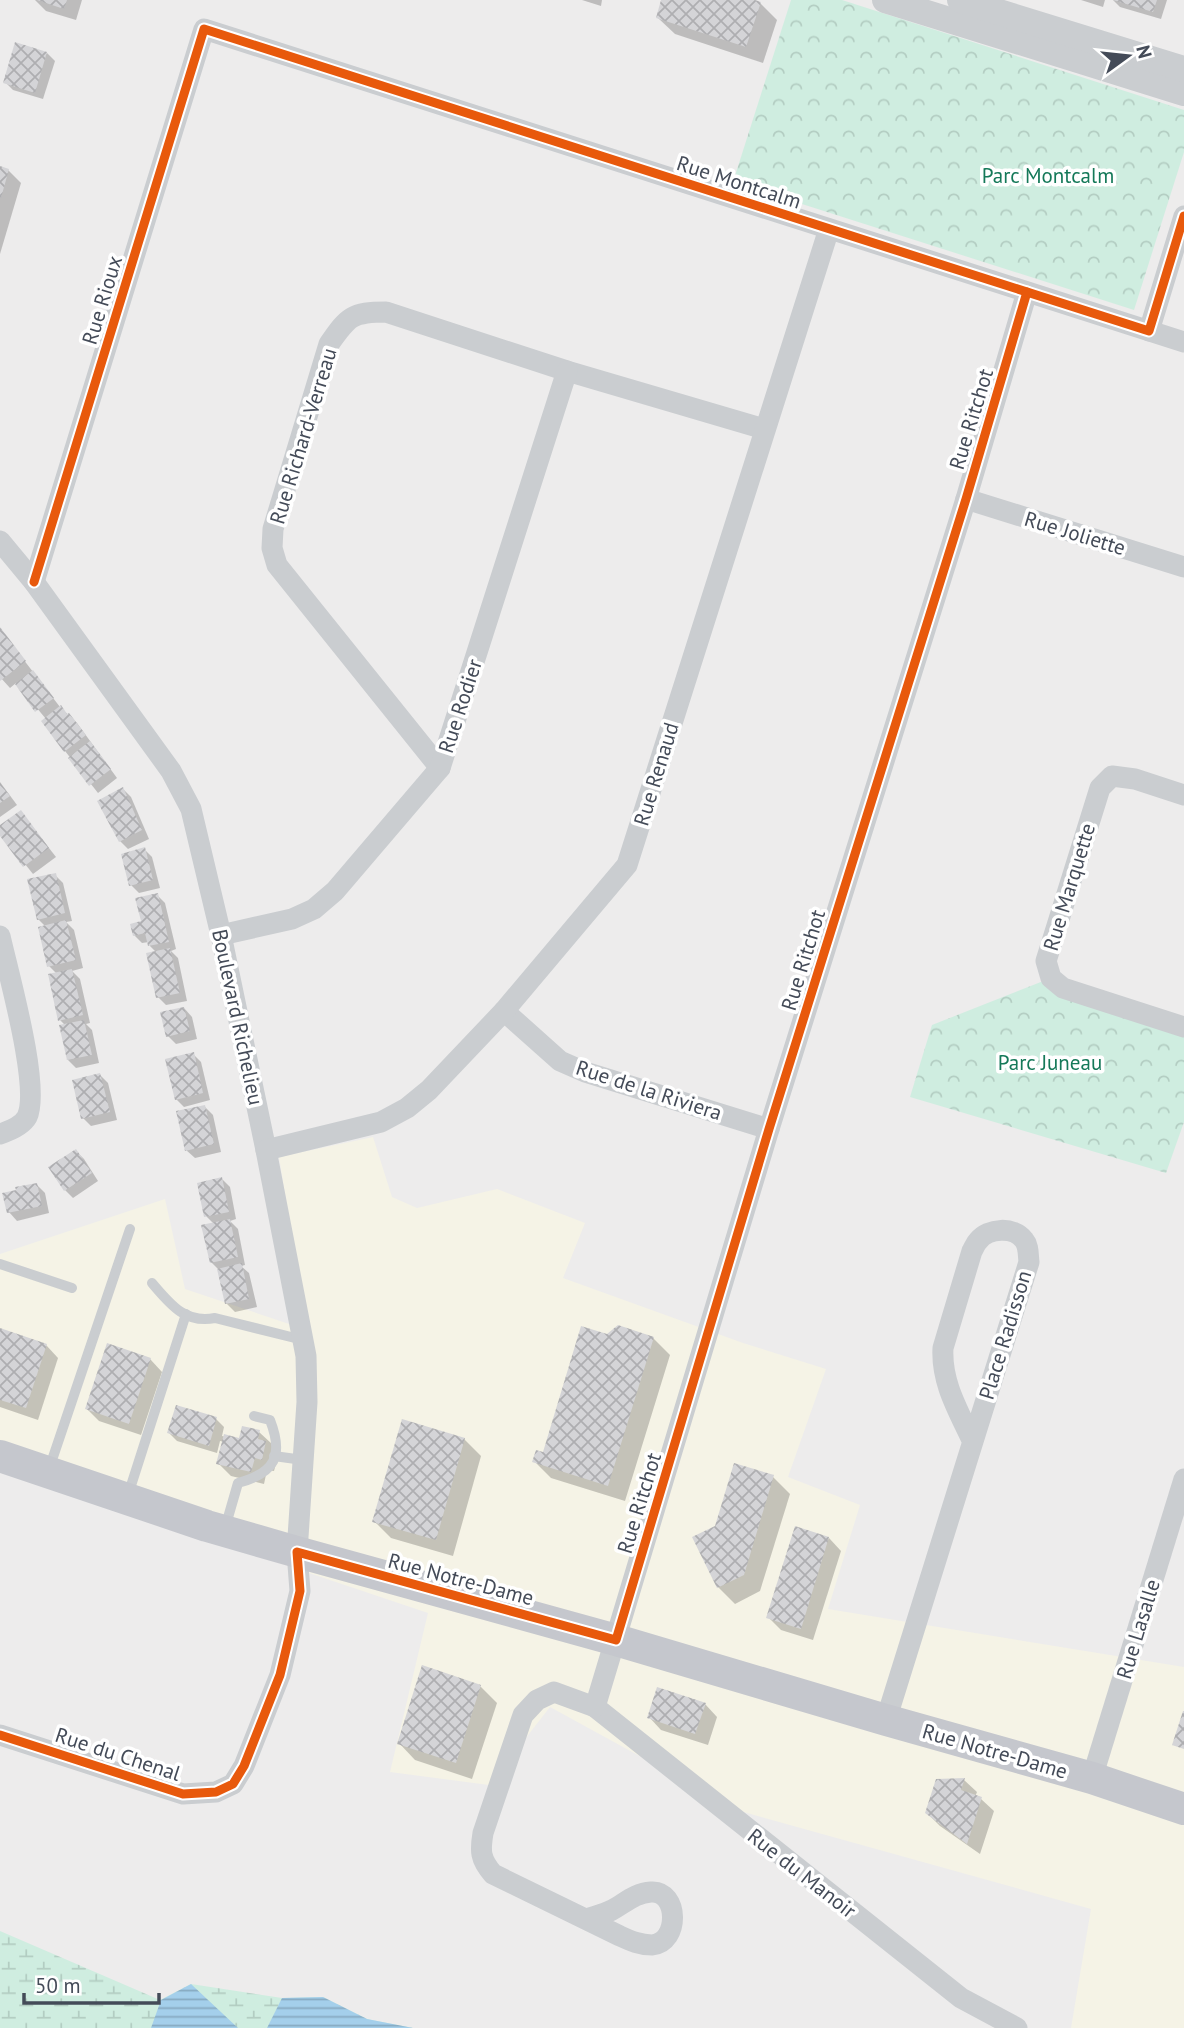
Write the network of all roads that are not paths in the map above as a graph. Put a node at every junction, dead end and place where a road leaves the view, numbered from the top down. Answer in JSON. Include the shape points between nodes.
{"nodes":[{"id":1,"x":885,"y":0,"type":"edge"},
{"id":2,"x":960,"y":0,"type":"edge"},
{"id":3,"x":204,"y":29,"type":"joint"},
{"id":4,"x":1184,"y":69,"type":"edge"},
{"id":5,"x":1184,"y":93,"type":"edge"},
{"id":6,"x":1184,"y":216,"type":"edge"},
{"id":7,"x":829,"y":229,"type":"junction"},
{"id":8,"x":1027,"y":292,"type":"junction"},
{"id":9,"x":1149,"y":331,"type":"junction"},
{"id":10,"x":1184,"y":342,"type":"edge"},
{"id":11,"x":567,"y":372,"type":"junction"},
{"id":12,"x":764,"y":429,"type":"junction"},
{"id":13,"x":966,"y":499,"type":"junction"},
{"id":14,"x":0,"y":541,"type":"edge"},
{"id":15,"x":1184,"y":567,"type":"edge"},
{"id":16,"x":34,"y":582,"type":"junction"},
{"id":17,"x":440,"y":768,"type":"junction"},
{"id":18,"x":1184,"y":795,"type":"edge"},
{"id":19,"x":221,"y":935,"type":"junction"},
{"id":20,"x":0,"y":936,"type":"edge"},
{"id":21,"x":503,"y":1011,"type":"junction"},
{"id":22,"x":1184,"y":1027,"type":"edge"},
{"id":23,"x":769,"y":1129,"type":"junction"},
{"id":24,"x":0,"y":1134,"type":"edge"},
{"id":25,"x":266,"y":1150,"type":"junction"},
{"id":26,"x":130,"y":1229,"type":"dead end"},
{"id":27,"x":0,"y":1264,"type":"edge"},
{"id":28,"x":152,"y":1283,"type":"dead end"},
{"id":29,"x":72,"y":1288,"type":"dead end"},
{"id":30,"x":186,"y":1314,"type":"junction"},
{"id":31,"x":303,"y":1339,"type":"junction"},
{"id":32,"x":254,"y":1416,"type":"dead end"},
{"id":33,"x":972,"y":1440,"type":"junction"},
{"id":34,"x":0,"y":1456,"type":"edge"},
{"id":35,"x":274,"y":1456,"type":"junction"},
{"id":36,"x":303,"y":1460,"type":"junction"},
{"id":37,"x":47,"y":1472,"type":"junction"},
{"id":38,"x":1184,"y":1479,"type":"edge"},
{"id":39,"x":127,"y":1499,"type":"junction"},
{"id":40,"x":224,"y":1531,"type":"junction"},
{"id":41,"x":297,"y":1552,"type":"junction"},
{"id":42,"x":616,"y":1640,"type":"junction"},
{"id":43,"x":594,"y":1707,"type":"junction"},
{"id":44,"x":887,"y":1720,"type":"junction"},
{"id":45,"x":0,"y":1735,"type":"edge"},
{"id":46,"x":1092,"y":1778,"type":"junction"},
{"id":47,"x":1184,"y":1809,"type":"edge"},
{"id":48,"x":586,"y":1919,"type":"dead end"},
{"id":49,"x":1017,"y":2028,"type":"edge"}],
"edges":[{"from":1,"to":5,"type":"street"},
{"from":2,"to":4,"type":"street"},
{"from":3,"to":7,"type":"street","name":"Rue Montcalm"},
{"from":3,"to":16,"type":"street","name":"Rue Rioux"},
{"from":6,"to":9,"type":"street"},
{"from":7,"to":8,"type":"street","name":"Rue Montcalm"},
{"from":7,"to":12,"type":"street","name":"Rue Renaud"},
{"from":8,"to":9,"type":"street","name":"Rue Montcalm"},
{"from":8,"to":13,"type":"street","name":"Rue Ritchot"},
{"from":9,"to":10,"type":"street","name":"Rue Montcalm"},
{"from":11,"to":12,"type":"street","name":"Rue Richard-Verreau"},
{"from":11,"to":17,"type":"street","name":"Rue Rodier"},
{"from":11,"to":17,"type":"street","name":"Rue Richard-Verreau","via":[[386,312],[363,312],[344,323],[329,344],[273,529],[272,548],[277,565]]},
{"from":12,"to":21,"type":"street","name":"Rue Renaud","via":[[627,865]]},
{"from":13,"to":15,"type":"street","name":"Rue Joliette"},
{"from":13,"to":23,"type":"street","name":"Rue Ritchot"},
{"from":14,"to":16,"type":"street","name":"Boulevard Richelieu"},
{"from":16,"to":19,"type":"street","name":"Boulevard Richelieu","via":[[171,771],[191,809]]},
{"from":17,"to":19,"type":"street","name":"Rue Rodier","via":[[335,891],[314,909],[292,919]]},
{"from":18,"to":22,"type":"street","name":"Rue Marquette","via":[[1112,776],[1100,788],[1046,961],[1051,978],[1063,988]]},
{"from":19,"to":25,"type":"street","name":"Boulevard Richelieu"},
{"from":20,"to":24,"type":"street","via":[[30,1073],[31,1099],[26,1119]]},
{"from":21,"to":23,"type":"street","name":"Rue de la Riviera","via":[[560,1060],[586,1072]]},
{"from":21,"to":25,"type":"street","name":"Rue Renaud","via":[[407,1108],[381,1122]]},
{"from":23,"to":42,"type":"street","name":"Rue Ritchot"},
{"from":25,"to":31,"type":"street","name":"Boulevard Richelieu"},
{"from":26,"to":37,"type":"lane"},
{"from":27,"to":29,"type":"lane"},
{"from":28,"to":30,"type":"lane","via":[[176,1310]]},
{"from":30,"to":31,"type":"lane","via":[[202,1321],[215,1318]]},
{"from":30,"to":39,"type":"lane"},
{"from":31,"to":36,"type":"street","name":"Boulevard Richelieu","via":[[307,1402]]},
{"from":32,"to":35,"type":"lane","via":[[270,1420],[277,1438]]},
{"from":33,"to":33,"type":"street","name":"Place Radisson","via":[[1029,1262],[1024,1239],[1007,1230],[986,1235],[972,1251],[943,1348],[946,1385]]},
{"from":33,"to":44,"type":"street","name":"Place Radisson"},
{"from":34,"to":37,"type":"main road","name":"Rue Notre-Dame"},
{"from":35,"to":36,"type":"lane"},
{"from":35,"to":40,"type":"lane","via":[[268,1471],[238,1483]]},
{"from":36,"to":41,"type":"street","name":"Boulevard Richelieu"},
{"from":37,"to":39,"type":"main road","name":"Rue Notre-Dame"},
{"from":38,"to":46,"type":"street","name":"Rue Lasalle"},
{"from":39,"to":40,"type":"main road","name":"Rue Notre-Dame"},
{"from":40,"to":41,"type":"main road","name":"Rue Notre-Dame"},
{"from":41,"to":42,"type":"main road","name":"Rue Notre-Dame"},
{"from":41,"to":45,"type":"street","name":"Rue du Chenal","via":[[300,1591],[280,1675],[233,1784],[216,1791],[183,1794]]},
{"from":42,"to":43,"type":"street","name":"Rue Ritchot"},
{"from":42,"to":44,"type":"main road","name":"Rue Notre-Dame"},
{"from":43,"to":48,"type":"street","name":"Rue du Manoir","via":[[554,1692],[537,1700],[523,1715],[481,1847],[492,1874]]},
{"from":43,"to":49,"type":"street","name":"Rue du Manoir","via":[[961,1998]]},
{"from":44,"to":46,"type":"main road","name":"Rue Notre-Dame"},
{"from":46,"to":47,"type":"main road","name":"Rue Notre-Dame"}]}
